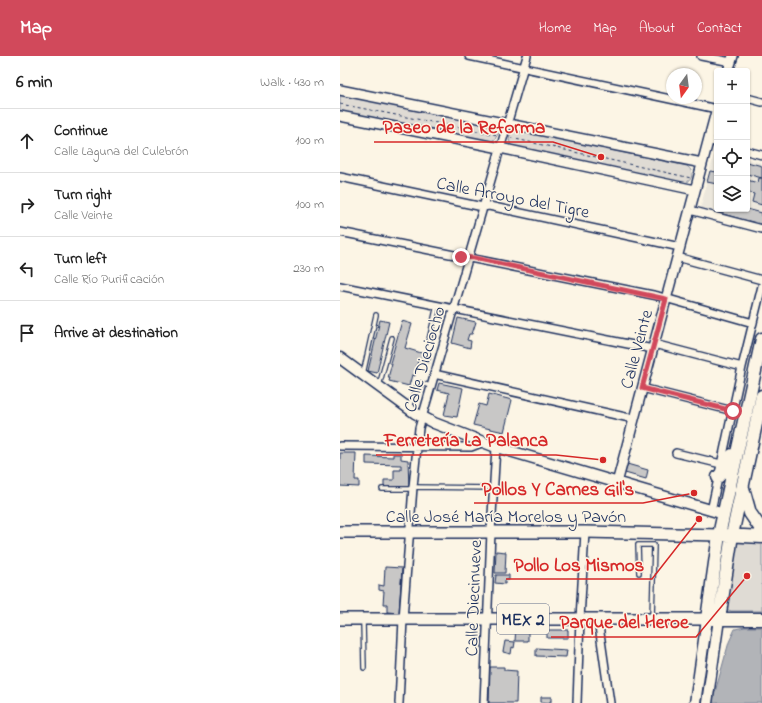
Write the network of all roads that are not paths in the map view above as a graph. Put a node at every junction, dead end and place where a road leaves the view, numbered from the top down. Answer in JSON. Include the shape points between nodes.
{"nodes":[{"id":1,"x":469,"y":56,"type":"edge"},
{"id":2,"x":527,"y":56,"type":"edge"},
{"id":3,"x":701,"y":56,"type":"edge"},
{"id":4,"x":731,"y":63,"type":"edge"},
{"id":5,"x":524,"y":67,"type":"junction"},
{"id":6,"x":340,"y":90,"type":"edge"},
{"id":7,"x":750,"y":99,"type":"edge"},
{"id":8,"x":762,"y":102,"type":"edge"},
{"id":9,"x":714,"y":108,"type":"edge"},
{"id":10,"x":340,"y":116,"type":"edge"},
{"id":11,"x":506,"y":123,"type":"junction"},
{"id":12,"x":713,"y":141,"type":"edge"},
{"id":13,"x":500,"y":148,"type":"junction"},
{"id":14,"x":750,"y":152,"type":"edge"},
{"id":15,"x":762,"y":155,"type":"edge"},
{"id":16,"x":702,"y":163,"type":"junction"},
{"id":17,"x":340,"y":177,"type":"edge"},
{"id":18,"x":695,"y":190,"type":"junction"},
{"id":19,"x":483,"y":207,"type":"junction"},
{"id":20,"x":690,"y":210,"type":"junction"},
{"id":21,"x":762,"y":229,"type":"edge"},
{"id":22,"x":340,"y":232,"type":"edge"},
{"id":23,"x":680,"y":247,"type":"junction"},
{"id":24,"x":677,"y":256,"type":"junction"},
{"id":25,"x":468,"y":258,"type":"junction"},
{"id":26,"x":762,"y":280,"type":"edge"},
{"id":27,"x":340,"y":286,"type":"edge"},
{"id":28,"x":762,"y":286,"type":"edge"},
{"id":29,"x":666,"y":299,"type":"junction"},
{"id":30,"x":437,"y":305,"type":"junction"},
{"id":31,"x":454,"y":308,"type":"junction"},
{"id":32,"x":376,"y":316,"type":"dead end"},
{"id":33,"x":753,"y":323,"type":"junction"},
{"id":34,"x":392,"y":338,"type":"dead end"},
{"id":35,"x":762,"y":339,"type":"edge"},
{"id":36,"x":429,"y":340,"type":"dead end"},
{"id":37,"x":653,"y":347,"type":"junction"},
{"id":38,"x":340,"y":358,"type":"edge"},
{"id":39,"x":742,"y":367,"type":"junction"},
{"id":40,"x":434,"y":374,"type":"junction"},
{"id":41,"x":363,"y":375,"type":"junction"},
{"id":42,"x":431,"y":386,"type":"junction"},
{"id":43,"x":379,"y":387,"type":"junction"},
{"id":44,"x":642,"y":388,"type":"junction"},
{"id":45,"x":762,"y":396,"type":"edge"},
{"id":46,"x":408,"y":408,"type":"junction"},
{"id":47,"x":733,"y":411,"type":"junction"},
{"id":48,"x":422,"y":417,"type":"junction"},
{"id":49,"x":634,"y":419,"type":"junction"},
{"id":50,"x":742,"y":433,"type":"junction"},
{"id":51,"x":484,"y":442,"type":"junction"},
{"id":52,"x":340,"y":446,"type":"edge"},
{"id":53,"x":418,"y":447,"type":"junction"},
{"id":54,"x":496,"y":447,"type":"junction"},
{"id":55,"x":676,"y":453,"type":"dead end"},
{"id":56,"x":721,"y":464,"type":"junction"},
{"id":57,"x":718,"y":477,"type":"junction"},
{"id":58,"x":617,"y":483,"type":"junction"},
{"id":59,"x":742,"y":484,"type":"junction"},
{"id":60,"x":413,"y":488,"type":"junction"},
{"id":61,"x":494,"y":488,"type":"junction"},
{"id":62,"x":382,"y":489,"type":"dead end"},
{"id":63,"x":711,"y":510,"type":"junction"},
{"id":64,"x":724,"y":514,"type":"junction"},
{"id":65,"x":736,"y":517,"type":"junction"},
{"id":66,"x":340,"y":532,"type":"edge"},
{"id":67,"x":410,"y":532,"type":"junction"},
{"id":68,"x":491,"y":532,"type":"junction"},
{"id":69,"x":585,"y":532,"type":"junction"},
{"id":70,"x":762,"y":532,"type":"edge"},
{"id":71,"x":720,"y":535,"type":"junction"},
{"id":72,"x":732,"y":535,"type":"junction"},
{"id":73,"x":639,"y":574,"type":"dead end"},
{"id":74,"x":340,"y":619,"type":"edge"},
{"id":75,"x":363,"y":619,"type":"junction"},
{"id":76,"x":403,"y":619,"type":"junction"},
{"id":77,"x":487,"y":619,"type":"junction"},
{"id":78,"x":580,"y":619,"type":"junction"},
{"id":79,"x":598,"y":619,"type":"junction"},
{"id":80,"x":652,"y":619,"type":"junction"},
{"id":81,"x":707,"y":619,"type":"junction"},
{"id":82,"x":719,"y":619,"type":"junction"},
{"id":83,"x":762,"y":619,"type":"edge"},
{"id":84,"x":364,"y":668,"type":"dead end"},
{"id":85,"x":400,"y":703,"type":"edge"},
{"id":86,"x":484,"y":703,"type":"edge"},
{"id":87,"x":577,"y":703,"type":"edge"},
{"id":88,"x":610,"y":703,"type":"edge"},
{"id":89,"x":695,"y":703,"type":"edge"},
{"id":90,"x":707,"y":703,"type":"edge"}],
"edges":[{"from":1,"to":5,"type":"street"},
{"from":2,"to":5,"type":"street","name":"Calle Dieciocho"},
{"from":3,"to":4,"type":"street"},
{"from":5,"to":9,"type":"street"},
{"from":5,"to":11,"type":"street","name":"Calle Dieciocho"},
{"from":6,"to":11,"type":"street"},
{"from":7,"to":8,"type":"street"},
{"from":10,"to":13,"type":"street"},
{"from":11,"to":13,"type":"street","name":"Calle Dieciocho"},
{"from":11,"to":16,"type":"street"},
{"from":12,"to":16,"type":"street","name":"Calle Veinte"},
{"from":13,"to":18,"type":"street"},
{"from":13,"to":19,"type":"street","name":"Calle Dieciocho"},
{"from":14,"to":15,"type":"street"},
{"from":16,"to":18,"type":"street","name":"Calle Veinte"},
{"from":17,"to":19,"type":"street","name":"Calle Arroyo del Tigre"},
{"from":18,"to":20,"type":"street","name":"Calle Veinte"},
{"from":19,"to":23,"type":"street","name":"Calle Arroyo del Tigre","via":[[489,206]]},
{"from":19,"to":25,"type":"street","name":"Calle Dieciocho"},
{"from":20,"to":21,"type":"street"},
{"from":20,"to":23,"type":"street","name":"Calle Veinte"},
{"from":22,"to":25,"type":"street"},
{"from":23,"to":24,"type":"street","name":"Calle Veinte"},
{"from":24,"to":26,"type":"street"},
{"from":24,"to":29,"type":"street","name":"Calle Veinte"},
{"from":25,"to":29,"type":"street"},
{"from":25,"to":31,"type":"street","name":"Calle Dieciocho"},
{"from":27,"to":30,"type":"street"},
{"from":28,"to":33,"type":"street"},
{"from":29,"to":33,"type":"street"},
{"from":29,"to":37,"type":"street","name":"Calle Veinte"},
{"from":30,"to":31,"type":"street"},
{"from":30,"to":36,"type":"lane"},
{"from":31,"to":37,"type":"street"},
{"from":31,"to":40,"type":"street","name":"Calle Dieciocho"},
{"from":32,"to":41,"type":"lane"},
{"from":33,"to":39,"type":"street"},
{"from":34,"to":43,"type":"lane"},
{"from":35,"to":50,"type":"highway"},
{"from":37,"to":39,"type":"street"},
{"from":37,"to":44,"type":"street","name":"Calle Veinte"},
{"from":38,"to":41,"type":"main road"},
{"from":39,"to":47,"type":"street"},
{"from":40,"to":42,"type":"street","name":"Calle Dieciocho"},
{"from":40,"to":49,"type":"street"},
{"from":41,"to":43,"type":"main road"},
{"from":42,"to":46,"type":"lane","via":[[418,384]]},
{"from":42,"to":48,"type":"street","name":"Calle Dieciocho"},
{"from":43,"to":46,"type":"main road"},
{"from":44,"to":47,"type":"street"},
{"from":44,"to":49,"type":"street","name":"Calle Veinte"},
{"from":45,"to":59,"type":"highway"},
{"from":46,"to":48,"type":"main road"},
{"from":47,"to":56,"type":"street"},
{"from":48,"to":51,"type":"main road"},
{"from":48,"to":53,"type":"street","name":"Calle Dieciocho"},
{"from":49,"to":58,"type":"street","name":"Calle Veinte"},
{"from":50,"to":57,"type":"highway","via":[[736,442],[728,467]]},
{"from":50,"to":64,"type":"highway"},
{"from":51,"to":53,"type":"street","via":[[471,447]]},
{"from":51,"to":54,"type":"main road"},
{"from":52,"to":53,"type":"street"},
{"from":53,"to":60,"type":"street","name":"Calle Dieciocho"},
{"from":54,"to":58,"type":"main road"},
{"from":54,"to":61,"type":"street","name":"Calle Diecinueve"},
{"from":55,"to":56,"type":"street"},
{"from":56,"to":57,"type":"street"},
{"from":57,"to":63,"type":"street"},
{"from":58,"to":63,"type":"main road"},
{"from":59,"to":65,"type":"highway"},
{"from":59,"to":70,"type":"highway","via":[[753,518]]},
{"from":60,"to":61,"type":"lane"},
{"from":60,"to":62,"type":"lane"},
{"from":60,"to":67,"type":"street","name":"Calle Dieciocho"},
{"from":61,"to":68,"type":"street","name":"Calle Diecinueve"},
{"from":63,"to":64,"type":"main road"},
{"from":64,"to":65,"type":"highway"},
{"from":64,"to":71,"type":"highway"},
{"from":65,"to":70,"type":"highway"},
{"from":65,"to":72,"type":"highway"},
{"from":66,"to":67,"type":"main road","name":"Calle José María Morelos y Pavón"},
{"from":67,"to":68,"type":"main road","name":"Calle José María Morelos y Pavón"},
{"from":67,"to":76,"type":"street","name":"Calle Dieciocho"},
{"from":68,"to":69,"type":"main road","name":"Calle José María Morelos y Pavón"},
{"from":68,"to":77,"type":"street","name":"Calle Diecinueve"},
{"from":69,"to":71,"type":"main road","name":"Calle José María Morelos y Pavón"},
{"from":69,"to":78,"type":"street"},
{"from":70,"to":72,"type":"highway"},
{"from":71,"to":72,"type":"highway"},
{"from":71,"to":81,"type":"highway"},
{"from":72,"to":82,"type":"highway"},
{"from":73,"to":80,"type":"lane","via":[[638,545],[654,545]]},
{"from":74,"to":75,"type":"main road","number":"MEX 2"},
{"from":75,"to":76,"type":"main road","number":"MEX 2"},
{"from":75,"to":84,"type":"lane"},
{"from":76,"to":77,"type":"main road","number":"MEX 2"},
{"from":76,"to":85,"type":"street","name":"Calle Dieciocho"},
{"from":77,"to":78,"type":"main road","number":"MEX 2"},
{"from":77,"to":86,"type":"street","name":"Calle Diecinueve"},
{"from":78,"to":79,"type":"main road","number":"MEX 2"},
{"from":78,"to":87,"type":"street"},
{"from":79,"to":80,"type":"main road","number":"MEX 2"},
{"from":79,"to":88,"type":"street"},
{"from":80,"to":81,"type":"main road","number":"MEX 2"},
{"from":81,"to":82,"type":"highway","number":"MEX 2"},
{"from":81,"to":89,"type":"main road"},
{"from":82,"to":83,"type":"highway","number":"MEX 2"},
{"from":82,"to":90,"type":"main road"}]}
